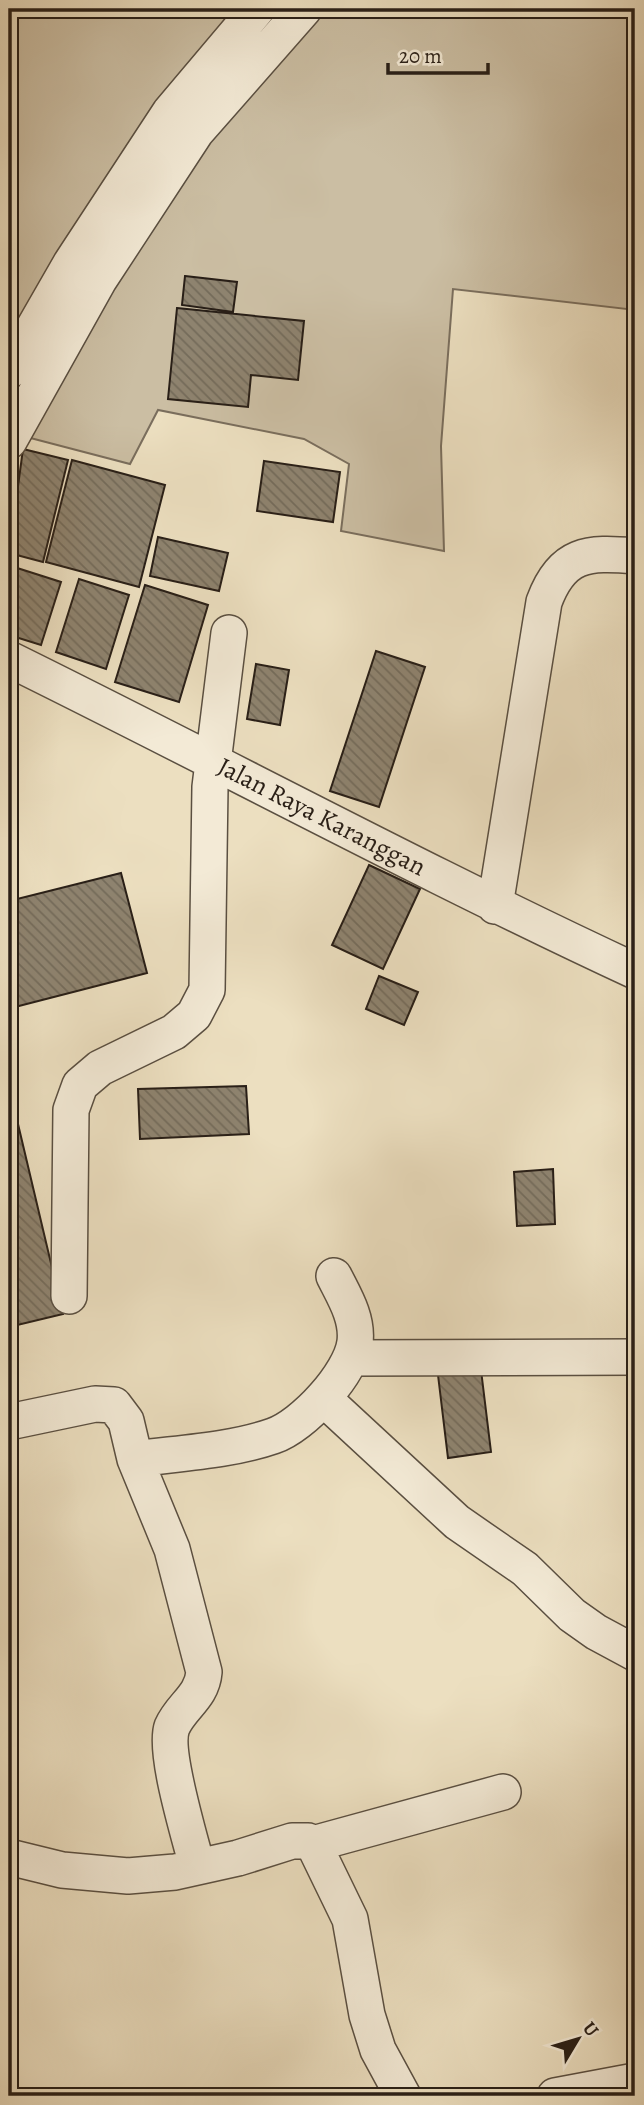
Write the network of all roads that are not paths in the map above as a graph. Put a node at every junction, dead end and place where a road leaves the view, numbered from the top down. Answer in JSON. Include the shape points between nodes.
{"nodes":[{"id":1,"x":257,"y":9,"type":"edge"},
{"id":2,"x":303,"y":9,"type":"edge"},
{"id":3,"x":9,"y":371,"type":"edge"},
{"id":4,"x":9,"y":440,"type":"edge"},
{"id":5,"x":635,"y":556,"type":"edge"},
{"id":6,"x":229,"y":633,"type":"dead end"},
{"id":7,"x":9,"y":659,"type":"edge"},
{"id":8,"x":214,"y":760,"type":"junction"},
{"id":9,"x":495,"y":906,"type":"junction"},
{"id":10,"x":635,"y":971,"type":"edge"},
{"id":11,"x":334,"y":1276,"type":"dead end"},
{"id":12,"x":69,"y":1296,"type":"dead end"},
{"id":13,"x":635,"y":1357,"type":"edge"},
{"id":14,"x":351,"y":1358,"type":"junction"},
{"id":15,"x":323,"y":1398,"type":"junction"},
{"id":16,"x":9,"y":1422,"type":"edge"},
{"id":17,"x":135,"y":1459,"type":"junction"},
{"id":18,"x":635,"y":1653,"type":"edge"},
{"id":19,"x":503,"y":1792,"type":"dead end"},
{"id":20,"x":313,"y":1844,"type":"junction"},
{"id":21,"x":9,"y":1857,"type":"edge"},
{"id":22,"x":197,"y":1866,"type":"junction"},
{"id":23,"x":635,"y":2081,"type":"edge"},
{"id":24,"x":404,"y":2096,"type":"edge"},
{"id":25,"x":555,"y":2096,"type":"edge"}],
"edges":[{"from":1,"to":3,"type":"street","via":[[170,111],[71,263]]},
{"from":2,"to":4,"type":"street","via":[[196,132],[99,280]]},
{"from":5,"to":9,"type":"street","via":[[578,558],[550,587]]},
{"from":6,"to":8,"type":"street"},
{"from":7,"to":8,"type":"street","name":"Jalan Raya Karanggan"},
{"from":8,"to":9,"type":"street","name":"Jalan Raya Karanggan"},
{"from":8,"to":12,"type":"street","via":[[207,990],[194,1015],[174,1032],[100,1068],[80,1084],[72,1110]]},
{"from":9,"to":10,"type":"street","name":"Jalan Raya Karanggan"},
{"from":11,"to":14,"type":"street","via":[[354,1320]]},
{"from":13,"to":14,"type":"street"},
{"from":14,"to":15,"type":"street"},
{"from":15,"to":17,"type":"street","via":[[311,1412],[275,1436]]},
{"from":15,"to":18,"type":"street","via":[[457,1522],[525,1569],[596,1633]]},
{"from":16,"to":17,"type":"street","via":[[95,1404],[114,1405],[126,1421]]},
{"from":17,"to":22,"type":"street","via":[[172,1549],[204,1672],[203,1686],[170,1737],[175,1778]]},
{"from":19,"to":20,"type":"street"},
{"from":20,"to":22,"type":"street","via":[[292,1840]]},
{"from":20,"to":24,"type":"street","via":[[350,1919],[378,2050]]},
{"from":21,"to":22,"type":"street","via":[[62,1870],[128,1876]]},
{"from":23,"to":25,"type":"street"}]}
